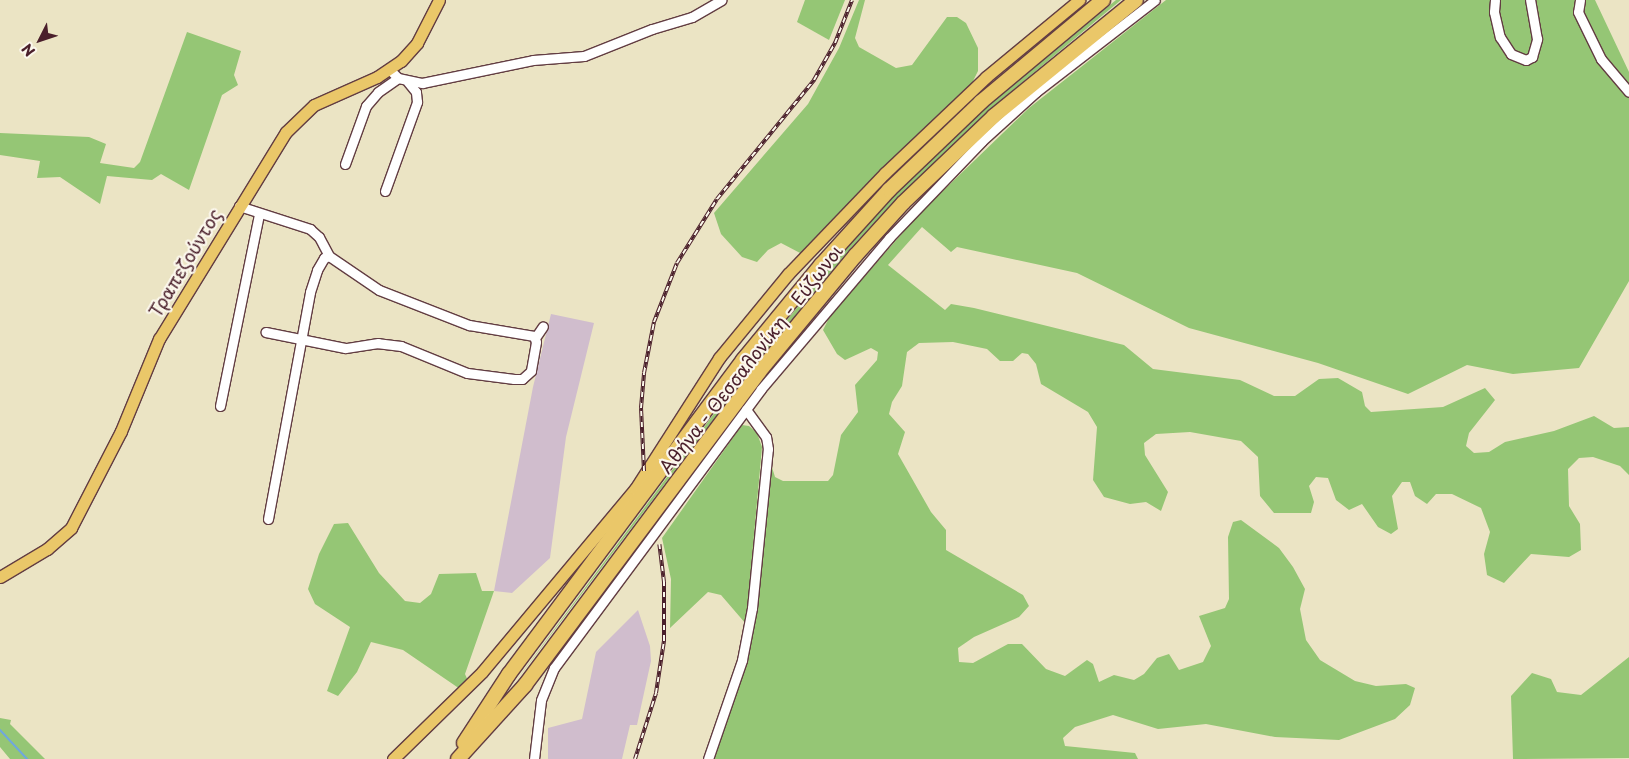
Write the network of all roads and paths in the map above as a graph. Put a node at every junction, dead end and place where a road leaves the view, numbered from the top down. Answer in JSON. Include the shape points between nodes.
{"nodes":[{"id":1,"x":439,"y":0,"type":"edge"},
{"id":2,"x":722,"y":0,"type":"edge"},
{"id":3,"x":1079,"y":0,"type":"edge"},
{"id":4,"x":1103,"y":0,"type":"edge"},
{"id":5,"x":1136,"y":0,"type":"edge"},
{"id":6,"x":1155,"y":0,"type":"edge"},
{"id":7,"x":1495,"y":0,"type":"edge"},
{"id":8,"x":1530,"y":0,"type":"edge"},
{"id":9,"x":1580,"y":0,"type":"edge"},
{"id":10,"x":394,"y":74,"type":"junction"},
{"id":11,"x":408,"y":82,"type":"junction"},
{"id":12,"x":1629,"y":92,"type":"edge"},
{"id":13,"x":345,"y":164,"type":"dead end"},
{"id":14,"x":385,"y":191,"type":"dead end"},
{"id":15,"x":239,"y":206,"type":"junction"},
{"id":16,"x":259,"y":215,"type":"junction"},
{"id":17,"x":329,"y":256,"type":"junction"},
{"id":18,"x":543,"y":326,"type":"dead end"},
{"id":19,"x":266,"y":332,"type":"dead end"},
{"id":20,"x":302,"y":338,"type":"junction"},
{"id":21,"x":535,"y":338,"type":"junction"},
{"id":22,"x":220,"y":406,"type":"dead end"},
{"id":23,"x":746,"y":409,"type":"junction"},
{"id":24,"x":268,"y":519,"type":"dead end"},
{"id":25,"x":0,"y":577,"type":"edge"},
{"id":26,"x":394,"y":759,"type":"edge"},
{"id":27,"x":453,"y":759,"type":"edge"},
{"id":28,"x":458,"y":759,"type":"edge"},
{"id":29,"x":534,"y":759,"type":"edge"},
{"id":30,"x":708,"y":759,"type":"edge"}],
"edges":[{"from":1,"to":10,"type":"main road","name":"Τραπεζούντος","via":[[417,43]]},
{"from":2,"to":11,"type":"street","via":[[692,17],[584,56],[533,60],[441,81]]},
{"from":3,"to":26,"type":"main road","via":[[979,83],[885,173],[788,274],[719,358],[635,489],[477,677]]},
{"from":4,"to":27,"type":"highway","name":"Αθήνα - Θεσσαλονίκη - Εύζωνοι","via":[[1009,77],[936,144],[882,197],[803,286],[509,674]]},
{"from":5,"to":28,"type":"highway","name":"Αθήνα - Θεσσαλονίκη - Εύζωνοι","via":[[994,116],[903,204],[855,256],[759,372],[525,686]]},
{"from":6,"to":23,"type":"street","via":[[1036,92],[982,141],[889,238]]},
{"from":7,"to":8,"type":"street","via":[[1494,18],[1500,37],[1512,54],[1526,60],[1532,57],[1537,39]]},
{"from":9,"to":12,"type":"street","via":[[1578,12],[1601,59]]},
{"from":10,"to":11,"type":"street"},
{"from":10,"to":13,"type":"street","via":[[366,106]]},
{"from":10,"to":15,"type":"main road","name":"Τραπεζούντος","via":[[326,98],[303,115],[276,148]]},
{"from":11,"to":14,"type":"street","via":[[416,92],[417,102]]},
{"from":15,"to":16,"type":"street"},
{"from":15,"to":25,"type":"main road","name":"Τραπεζούντος","via":[[156,346],[121,431],[71,528],[47,549]]},
{"from":16,"to":17,"type":"street","via":[[310,229],[320,237]]},
{"from":16,"to":22,"type":"street"},
{"from":17,"to":20,"type":"street","via":[[324,258],[313,281]]},
{"from":17,"to":21,"type":"street","via":[[379,290],[430,312],[469,325]]},
{"from":18,"to":21,"type":"street"},
{"from":19,"to":20,"type":"street"},
{"from":20,"to":21,"type":"street","via":[[345,348],[378,344],[401,346],[467,374],[522,380],[531,370]]},
{"from":20,"to":24,"type":"street"},
{"from":23,"to":29,"type":"street","via":[[554,668],[541,700]]},
{"from":23,"to":30,"type":"street","via":[[766,437],[768,450],[752,608],[742,660]]}]}
